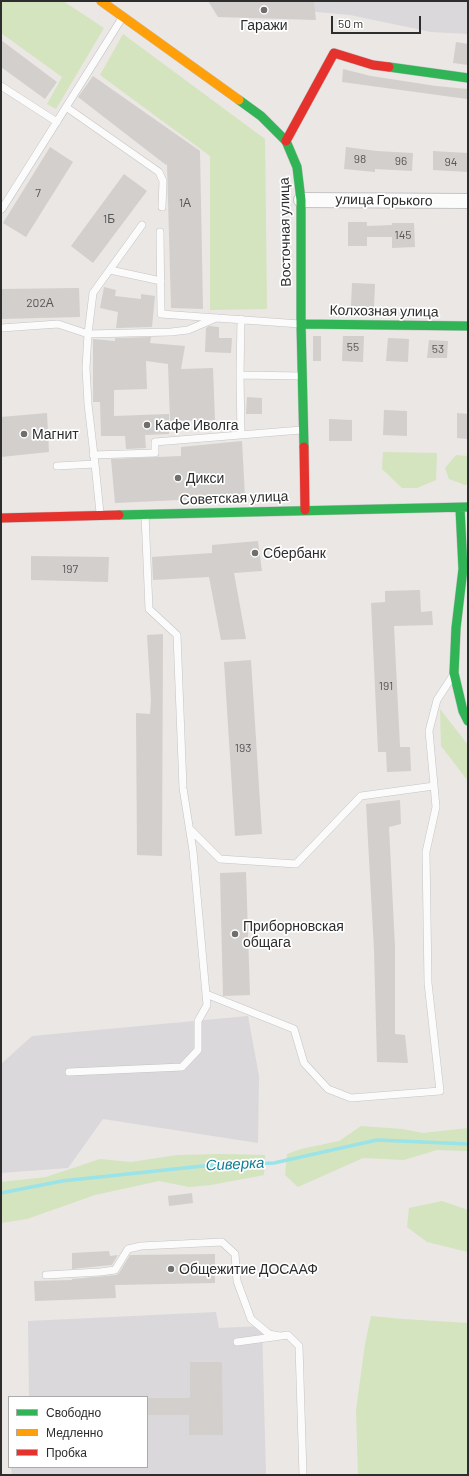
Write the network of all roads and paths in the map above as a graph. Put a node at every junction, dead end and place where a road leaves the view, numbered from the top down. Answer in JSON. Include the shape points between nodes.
{"nodes":[{"id":1,"x":101,"y":1,"type":"edge"},
{"id":2,"x":123,"y":16,"type":"junction"},
{"id":3,"x":468,"y":78,"type":"edge"},
{"id":4,"x":1,"y":86,"type":"edge"},
{"id":5,"x":66,"y":106,"type":"junction"},
{"id":6,"x":57,"y":122,"type":"junction"},
{"id":7,"x":286,"y":141,"type":"junction"},
{"id":8,"x":301,"y":200,"type":"junction"},
{"id":9,"x":468,"y":201,"type":"edge"},
{"id":10,"x":162,"y":207,"type":"dead end"},
{"id":11,"x":2,"y":209,"type":"dead end"},
{"id":12,"x":142,"y":225,"type":"dead end"},
{"id":13,"x":160,"y":232,"type":"dead end"},
{"id":14,"x":110,"y":270,"type":"junction"},
{"id":15,"x":161,"y":280,"type":"junction"},
{"id":16,"x":216,"y":318,"type":"junction"},
{"id":17,"x":241,"y":320,"type":"junction"},
{"id":18,"x":300,"y":324,"type":"junction"},
{"id":19,"x":468,"y":326,"type":"edge"},
{"id":20,"x":1,"y":328,"type":"edge"},
{"id":21,"x":88,"y":334,"type":"junction"},
{"id":22,"x":240,"y":375,"type":"junction"},
{"id":23,"x":302,"y":376,"type":"junction"},
{"id":24,"x":303,"y":430,"type":"junction"},
{"id":25,"x":241,"y":434,"type":"junction"},
{"id":26,"x":93,"y":455,"type":"junction"},
{"id":27,"x":96,"y":464,"type":"junction"},
{"id":28,"x":57,"y":466,"type":"dead end"},
{"id":29,"x":2,"y":508,"type":"edge"},
{"id":30,"x":464,"y":508,"type":"edge"},
{"id":31,"x":306,"y":510,"type":"junction"},
{"id":32,"x":146,"y":514,"type":"junction"},
{"id":33,"x":100,"y":516,"type":"junction"},
{"id":34,"x":2,"y":518,"type":"edge"},
{"id":35,"x":454,"y":673,"type":"junction"},
{"id":36,"x":468,"y":721,"type":"edge"},
{"id":37,"x":434,"y":786,"type":"junction"},
{"id":38,"x":190,"y":829,"type":"junction"},
{"id":39,"x":206,"y":994,"type":"junction"},
{"id":40,"x":68,"y":1072,"type":"dead end"},
{"id":41,"x":46,"y":1275,"type":"dead end"},
{"id":42,"x":279,"y":1336,"type":"junction"},
{"id":43,"x":237,"y":1342,"type":"dead end"},
{"id":44,"x":303,"y":1475,"type":"edge"}],
"edges":[{"from":1,"to":2,"type":"main road","name":"Восточная улица"},
{"from":2,"to":5,"type":"lane"},
{"from":2,"to":7,"type":"main road","name":"Восточная улица","via":[[261,116]]},
{"from":3,"to":7,"type":"main road","via":[[373,65],[334,52]]},
{"from":4,"to":6,"type":"lane"},
{"from":5,"to":6,"type":"lane"},
{"from":5,"to":10,"type":"lane","via":[[159,172],[163,181]]},
{"from":6,"to":11,"type":"lane"},
{"from":7,"to":8,"type":"main road","name":"Восточная улица","via":[[297,167]]},
{"from":8,"to":9,"type":"street","name":"улица Горького"},
{"from":8,"to":18,"type":"main road","name":"Восточная улица"},
{"from":12,"to":14,"type":"lane"},
{"from":13,"to":15,"type":"lane"},
{"from":14,"to":15,"type":"lane"},
{"from":14,"to":21,"type":"lane","via":[[93,293]]},
{"from":15,"to":16,"type":"lane","via":[[161,314]]},
{"from":16,"to":17,"type":"lane"},
{"from":16,"to":21,"type":"lane","via":[[188,330]]},
{"from":17,"to":18,"type":"lane"},
{"from":17,"to":22,"type":"lane"},
{"from":18,"to":19,"type":"main road","name":"Колхозная улица"},
{"from":18,"to":23,"type":"main road","name":"Восточная улица"},
{"from":20,"to":21,"type":"lane","via":[[58,324]]},
{"from":21,"to":26,"type":"lane","via":[[86,368]]},
{"from":22,"to":23,"type":"lane"},
{"from":22,"to":25,"type":"lane"},
{"from":23,"to":24,"type":"main road","name":"Восточная улица"},
{"from":24,"to":25,"type":"lane"},
{"from":24,"to":31,"type":"main road","name":"Восточная улица"},
{"from":25,"to":26,"type":"lane","via":[[154,442],[155,453]]},
{"from":26,"to":27,"type":"lane"},
{"from":27,"to":28,"type":"lane"},
{"from":27,"to":33,"type":"lane"},
{"from":29,"to":34,"type":"lane"},
{"from":30,"to":31,"type":"main road","name":"Советская улица"},
{"from":30,"to":35,"type":"main road","via":[[463,569]]},
{"from":31,"to":32,"type":"main road","name":"Советская улица"},
{"from":32,"to":33,"type":"main road","name":"Советская улица"},
{"from":32,"to":38,"type":"lane","via":[[149,609],[177,635],[184,788]]},
{"from":33,"to":34,"type":"main road","name":"Советская улица"},
{"from":35,"to":36,"type":"main road"},
{"from":35,"to":37,"type":"lane","via":[[437,700],[429,731]]},
{"from":37,"to":38,"type":"lane","via":[[360,796],[296,864],[220,859]]},
{"from":37,"to":39,"type":"lane","via":[[436,807],[426,852],[428,983],[440,1091],[351,1098],[328,1090],[304,1063],[294,1029]]},
{"from":38,"to":39,"type":"lane"},
{"from":39,"to":40,"type":"lane","via":[[207,1005],[198,1021],[198,1050],[182,1068]]},
{"from":41,"to":42,"type":"lane","via":[[115,1270],[128,1249],[142,1246],[222,1242],[235,1254],[237,1282],[251,1319],[269,1334]]},
{"from":42,"to":43,"type":"lane"},
{"from":42,"to":44,"type":"lane","via":[[288,1335],[299,1346]]}]}
